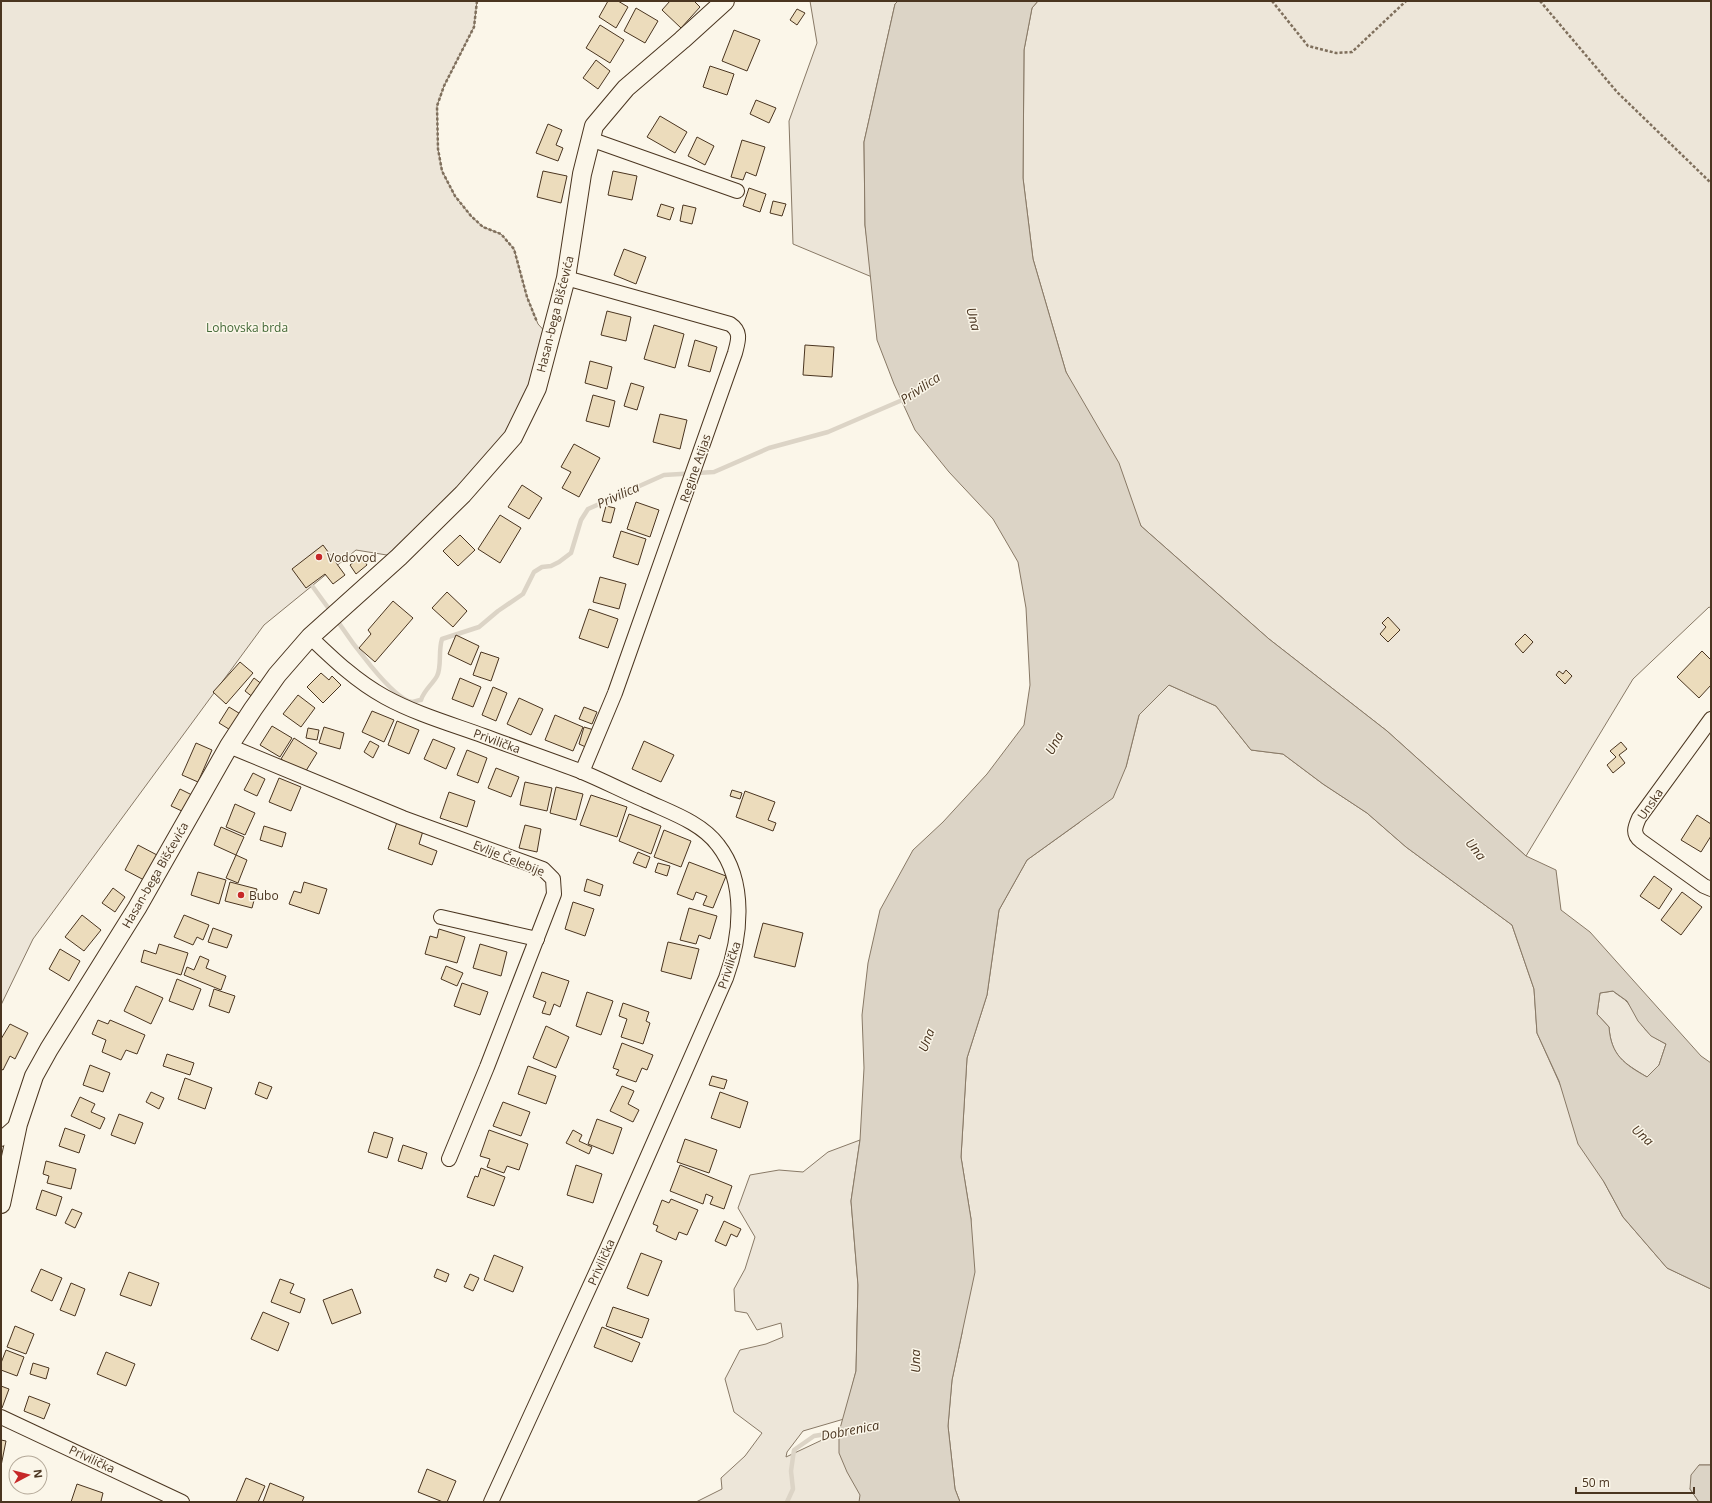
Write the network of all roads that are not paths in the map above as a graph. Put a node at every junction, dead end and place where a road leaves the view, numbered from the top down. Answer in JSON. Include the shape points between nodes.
{"nodes":[{"id":1,"x":724,"y":1,"type":"edge"},
{"id":2,"x":590,"y":139,"type":"junction"},
{"id":3,"x":737,"y":191,"type":"dead end"},
{"id":4,"x":566,"y":278,"type":"junction"},
{"id":5,"x":310,"y":637,"type":"junction"},
{"id":6,"x":1711,"y":719,"type":"edge"},
{"id":7,"x":228,"y":746,"type":"junction"},
{"id":8,"x":582,"y":772,"type":"junction"},
{"id":9,"x":1711,"y":889,"type":"edge"},
{"id":10,"x":441,"y":917,"type":"dead end"},
{"id":11,"x":537,"y":940,"type":"junction"},
{"id":12,"x":18,"y":1124,"type":"junction"},
{"id":13,"x":1,"y":1139,"type":"edge"},
{"id":14,"x":449,"y":1159,"type":"dead end"},
{"id":15,"x":1,"y":1204,"type":"edge"},
{"id":16,"x":1,"y":1417,"type":"edge"},
{"id":17,"x":182,"y":1502,"type":"edge"},
{"id":18,"x":491,"y":1502,"type":"edge"}],
"edges":[{"from":1,"to":2,"type":"street","name":"Hasan-bega Bišćevića","via":[[626,88],[594,126]]},
{"from":2,"to":3,"type":"street"},
{"from":2,"to":4,"type":"street","name":"Hasan-bega Bišćevića"},
{"from":4,"to":5,"type":"street","name":"Hasan-bega Bišćevića","via":[[537,388],[513,437],[463,494],[399,557]]},
{"from":4,"to":8,"type":"street","name":"Regine Atijas","via":[[730,324],[739,334],[730,368],[620,678]]},
{"from":5,"to":7,"type":"street","name":"Hasan-bega Bišćevića","via":[[277,675]]},
{"from":5,"to":8,"type":"street","name":"Privilička","via":[[354,676],[386,698],[420,713]]},
{"from":6,"to":9,"type":"street","name":"Unska","via":[[1639,818],[1634,829],[1636,837],[1641,841]]},
{"from":7,"to":11,"type":"street","name":"Evlije Čelebije","via":[[403,818],[543,869],[553,879],[554,894]]},
{"from":7,"to":12,"type":"street","name":"Hasan-bega Bišćevića","via":[[141,901],[34,1076]]},
{"from":8,"to":18,"type":"street","name":"Privilička","via":[[682,817],[717,843],[734,876],[739,916],[738,936],[726,978],[606,1251]]},
{"from":10,"to":11,"type":"street"},
{"from":11,"to":14,"type":"street","name":"Evlije Čelebije"},
{"from":12,"to":13,"type":"street"},
{"from":12,"to":15,"type":"street","name":"Hasan-bega Bišćevića"},
{"from":16,"to":17,"type":"street","name":"Privilička"}]}
